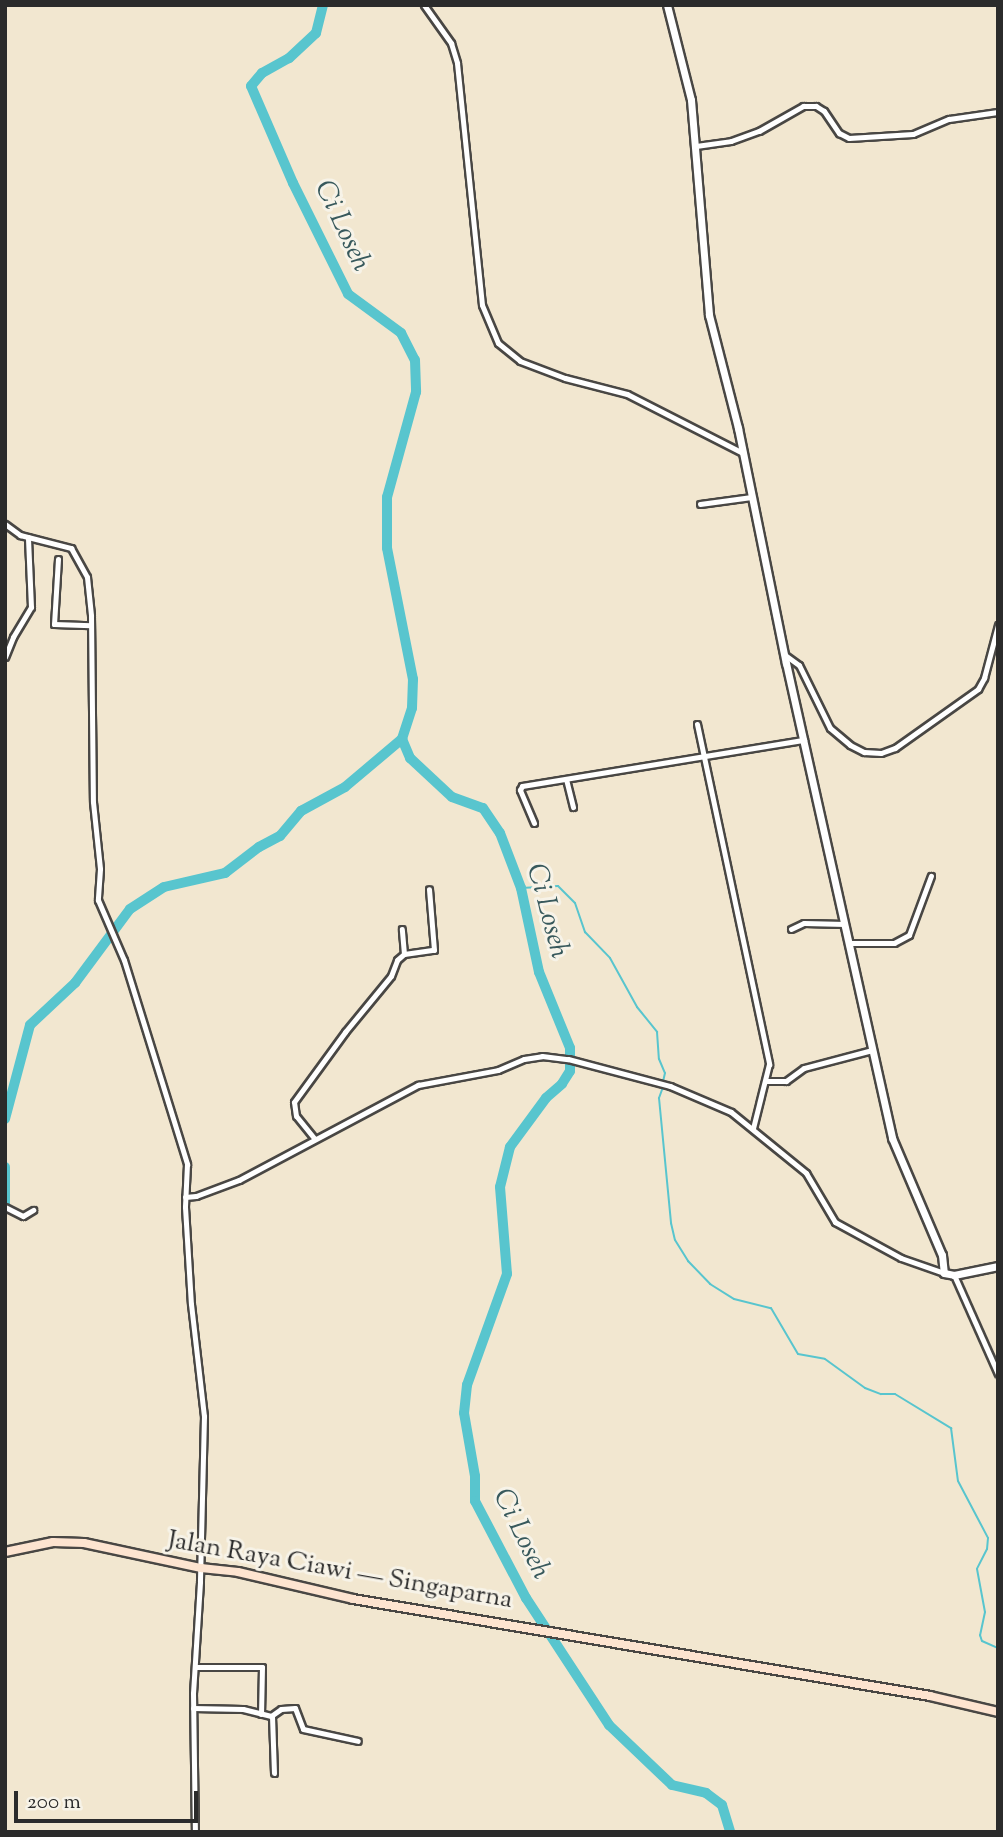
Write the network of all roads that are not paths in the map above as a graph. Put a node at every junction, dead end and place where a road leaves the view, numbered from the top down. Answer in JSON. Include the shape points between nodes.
{"nodes":[{"id":1,"x":424,"y":5,"type":"edge"},
{"id":2,"x":667,"y":5,"type":"edge"},
{"id":3,"x":998,"y":112,"type":"edge"},
{"id":4,"x":696,"y":146,"type":"junction"},
{"id":5,"x":743,"y":453,"type":"junction"},
{"id":6,"x":752,"y":496,"type":"junction"},
{"id":7,"x":700,"y":505,"type":"dead end"},
{"id":8,"x":5,"y":524,"type":"edge"},
{"id":9,"x":27,"y":537,"type":"junction"},
{"id":10,"x":58,"y":559,"type":"dead end"},
{"id":11,"x":91,"y":625,"type":"junction"},
{"id":12,"x":998,"y":625,"type":"edge"},
{"id":13,"x":785,"y":655,"type":"junction"},
{"id":14,"x":5,"y":657,"type":"edge"},
{"id":15,"x":697,"y":724,"type":"dead end"},
{"id":16,"x":803,"y":740,"type":"junction"},
{"id":17,"x":701,"y":757,"type":"junction"},
{"id":18,"x":566,"y":779,"type":"junction"},
{"id":19,"x":573,"y":807,"type":"dead end"},
{"id":20,"x":534,"y":823,"type":"dead end"},
{"id":21,"x":931,"y":876,"type":"dead end"},
{"id":22,"x":429,"y":889,"type":"dead end"},
{"id":23,"x":845,"y":924,"type":"junction"},
{"id":24,"x":402,"y":929,"type":"dead end"},
{"id":25,"x":791,"y":929,"type":"dead end"},
{"id":26,"x":849,"y":943,"type":"junction"},
{"id":27,"x":404,"y":954,"type":"junction"},
{"id":28,"x":872,"y":1050,"type":"junction"},
{"id":29,"x":766,"y":1080,"type":"junction"},
{"id":30,"x":753,"y":1128,"type":"junction"},
{"id":31,"x":314,"y":1138,"type":"junction"},
{"id":32,"x":185,"y":1197,"type":"junction"},
{"id":33,"x":7,"y":1208,"type":"edge"},
{"id":34,"x":33,"y":1210,"type":"dead end"},
{"id":35,"x":998,"y":1266,"type":"edge"},
{"id":36,"x":944,"y":1273,"type":"junction"},
{"id":37,"x":954,"y":1275,"type":"junction"},
{"id":38,"x":998,"y":1374,"type":"edge"},
{"id":39,"x":5,"y":1552,"type":"edge"},
{"id":40,"x":201,"y":1568,"type":"junction"},
{"id":41,"x":195,"y":1667,"type":"junction"},
{"id":42,"x":193,"y":1708,"type":"junction"},
{"id":43,"x":998,"y":1712,"type":"edge"},
{"id":44,"x":261,"y":1714,"type":"junction"},
{"id":45,"x":271,"y":1716,"type":"junction"},
{"id":46,"x":358,"y":1741,"type":"dead end"},
{"id":47,"x":274,"y":1773,"type":"dead end"},
{"id":48,"x":195,"y":1832,"type":"edge"}],
"edges":[{"from":1,"to":5,"type":"street","via":[[451,43],[457,63],[482,304],[498,343],[520,361],[626,394]]},
{"from":2,"to":4,"type":"street","via":[[689,84]]},
{"from":3,"to":4,"type":"street","via":[[949,119],[913,134],[849,138],[839,133],[824,111],[803,106],[759,131]]},
{"from":4,"to":5,"type":"street","via":[[705,292]]},
{"from":5,"to":6,"type":"street"},
{"from":6,"to":7,"type":"street"},
{"from":6,"to":13,"type":"street"},
{"from":8,"to":9,"type":"street"},
{"from":9,"to":11,"type":"street","via":[[65,545],[77,554],[87,577]]},
{"from":9,"to":14,"type":"street","via":[[32,607]]},
{"from":10,"to":11,"type":"street","via":[[54,624]]},
{"from":11,"to":32,"type":"street","via":[[98,900],[124,960],[184,1146]]},
{"from":12,"to":13,"type":"street","via":[[978,689],[895,748],[881,753],[849,745],[830,728],[799,664]]},
{"from":13,"to":16,"type":"street"},
{"from":15,"to":17,"type":"street"},
{"from":16,"to":17,"type":"street"},
{"from":16,"to":23,"type":"street"},
{"from":17,"to":18,"type":"street"},
{"from":17,"to":29,"type":"street","via":[[760,1016],[769,1064]]},
{"from":18,"to":19,"type":"street"},
{"from":18,"to":20,"type":"street","via":[[520,788]]},
{"from":21,"to":26,"type":"street","via":[[909,935],[894,943]]},
{"from":22,"to":27,"type":"street","via":[[434,950]]},
{"from":23,"to":25,"type":"street","via":[[804,923]]},
{"from":23,"to":26,"type":"street"},
{"from":24,"to":27,"type":"street"},
{"from":26,"to":28,"type":"street"},
{"from":27,"to":31,"type":"street","via":[[294,1102],[296,1116]]},
{"from":28,"to":29,"type":"street","via":[[804,1068],[786,1081]]},
{"from":28,"to":36,"type":"street","via":[[892,1138],[942,1255]]},
{"from":29,"to":30,"type":"street"},
{"from":30,"to":31,"type":"street","via":[[731,1112],[670,1086],[568,1059],[530,1057],[498,1070],[418,1085]]},
{"from":30,"to":36,"type":"street","via":[[806,1173],[835,1222],[901,1258]]},
{"from":31,"to":32,"type":"street","via":[[239,1180]]},
{"from":32,"to":40,"type":"street","via":[[204,1416]]},
{"from":33,"to":34,"type":"street","via":[[23,1216]]},
{"from":35,"to":37,"type":"street"},
{"from":36,"to":37,"type":"street"},
{"from":37,"to":38,"type":"street"},
{"from":39,"to":40,"type":"main road","name":"Jalan Raya Ciawi — Singaparna","via":[[52,1542],[84,1543]]},
{"from":40,"to":41,"type":"street"},
{"from":40,"to":43,"type":"main road","name":"Jalan Raya Ciawi — Singaparna","via":[[239,1572],[353,1599],[930,1696]]},
{"from":41,"to":42,"type":"street"},
{"from":41,"to":44,"type":"street","via":[[262,1667]]},
{"from":42,"to":44,"type":"street"},
{"from":42,"to":48,"type":"street"},
{"from":44,"to":45,"type":"street"},
{"from":45,"to":46,"type":"street","via":[[295,1708],[303,1729]]},
{"from":45,"to":47,"type":"street"}]}
